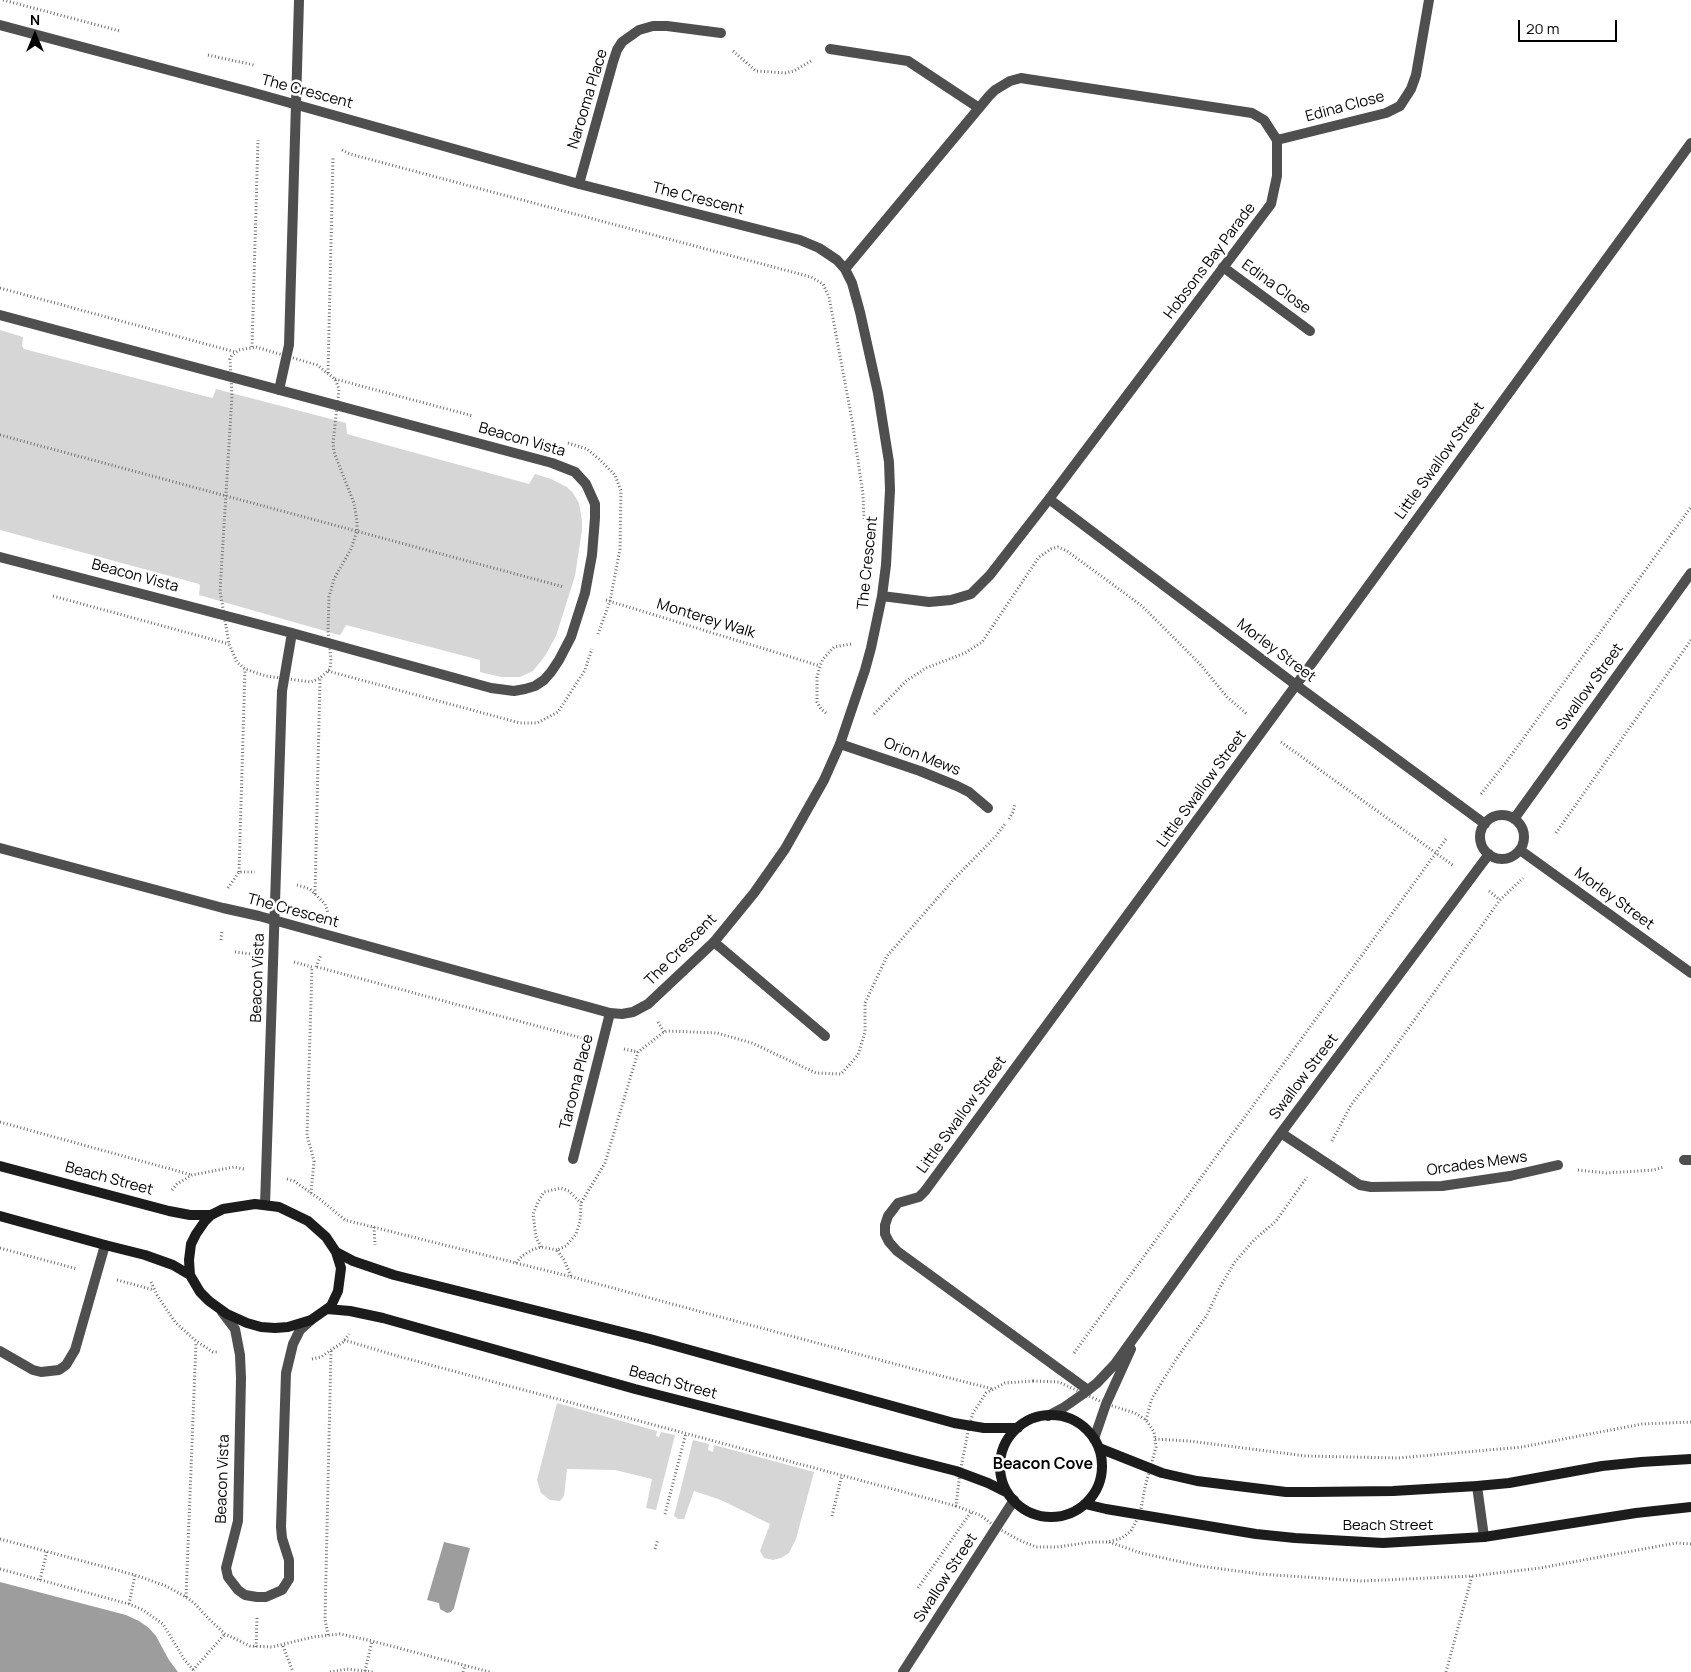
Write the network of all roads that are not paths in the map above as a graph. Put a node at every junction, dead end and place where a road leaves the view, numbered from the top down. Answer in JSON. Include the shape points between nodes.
{"nodes":[{"id":1,"x":299,"y":0,"type":"edge"},
{"id":2,"x":1429,"y":0,"type":"edge"},
{"id":3,"x":0,"y":25,"type":"edge"},
{"id":4,"x":720,"y":34,"type":"road end"},
{"id":5,"x":830,"y":49,"type":"road end"},
{"id":6,"x":297,"y":105,"type":"junction"},
{"id":7,"x":978,"y":108,"type":"junction"},
{"id":8,"x":1277,"y":140,"type":"junction"},
{"id":9,"x":1691,"y":143,"type":"edge"},
{"id":10,"x":579,"y":184,"type":"junction"},
{"id":11,"x":1223,"y":267,"type":"junction"},
{"id":12,"x":845,"y":269,"type":"junction"},
{"id":13,"x":0,"y":315,"type":"edge"},
{"id":14,"x":1310,"y":331,"type":"dead end"},
{"id":15,"x":279,"y":390,"type":"junction"},
{"id":16,"x":1049,"y":500,"type":"junction"},
{"id":17,"x":0,"y":557,"type":"edge"},
{"id":18,"x":1691,"y":573,"type":"edge"},
{"id":19,"x":882,"y":596,"type":"junction"},
{"id":20,"x":292,"y":632,"type":"junction"},
{"id":21,"x":1296,"y":685,"type":"junction"},
{"id":22,"x":840,"y":744,"type":"junction"},
{"id":23,"x":988,"y":808,"type":"dead end"},
{"id":24,"x":1514,"y":819,"type":"junction"},
{"id":25,"x":1485,"y":824,"type":"junction"},
{"id":26,"x":0,"y":848,"type":"edge"},
{"id":27,"x":1520,"y":850,"type":"junction"},
{"id":28,"x":1489,"y":854,"type":"junction"},
{"id":29,"x":275,"y":920,"type":"junction"},
{"id":30,"x":714,"y":942,"type":"junction"},
{"id":31,"x":1691,"y":973,"type":"edge"},
{"id":32,"x":610,"y":1012,"type":"junction"},
{"id":33,"x":825,"y":1036,"type":"dead end"},
{"id":34,"x":1281,"y":1133,"type":"junction"},
{"id":35,"x":573,"y":1159,"type":"dead end"},
{"id":36,"x":1558,"y":1165,"type":"road end"},
{"id":37,"x":0,"y":1166,"type":"edge"},
{"id":38,"x":266,"y":1205,"type":"junction"},
{"id":39,"x":211,"y":1215,"type":"junction"},
{"id":40,"x":0,"y":1216,"type":"edge"},
{"id":41,"x":105,"y":1245,"type":"junction"},
{"id":42,"x":336,"y":1252,"type":"junction"},
{"id":43,"x":190,"y":1275,"type":"junction"},
{"id":44,"x":327,"y":1309,"type":"junction"},
{"id":45,"x":222,"y":1311,"type":"junction"},
{"id":46,"x":1146,"y":1319,"type":"junction"},
{"id":47,"x":311,"y":1320,"type":"junction"},
{"id":48,"x":0,"y":1351,"type":"edge"},
{"id":49,"x":1085,"y":1392,"type":"junction"},
{"id":50,"x":1048,"y":1416,"type":"junction"},
{"id":51,"x":1018,"y":1428,"type":"junction"},
{"id":52,"x":1097,"y":1444,"type":"junction"},
{"id":53,"x":1691,"y":1459,"type":"edge"},
{"id":54,"x":1478,"y":1486,"type":"junction"},
{"id":55,"x":1011,"y":1497,"type":"junction"},
{"id":56,"x":1085,"y":1504,"type":"junction"},
{"id":57,"x":1691,"y":1507,"type":"edge"},
{"id":58,"x":1484,"y":1537,"type":"junction"},
{"id":59,"x":903,"y":1672,"type":"edge"}],
"edges":[{"from":1,"to":6,"type":"street"},
{"from":2,"to":8,"type":"street","name":"Edina Close","via":[[1416,75],[1400,106],[1390,112]]},
{"from":3,"to":6,"type":"street","name":"The Crescent"},
{"from":4,"to":10,"type":"street","name":"Narooma Place","via":[[659,26],[639,30],[622,42],[613,62]]},
{"from":5,"to":7,"type":"street","via":[[908,61]]},
{"from":6,"to":10,"type":"street","name":"The Crescent"},
{"from":6,"to":15,"type":"street","via":[[289,335]]},
{"from":7,"to":8,"type":"street","via":[[1002,85],[1021,78],[1252,113],[1264,120]]},
{"from":7,"to":12,"type":"street"},
{"from":8,"to":11,"type":"street","name":"Hobsons Bay Parade","via":[[1277,176],[1271,204]]},
{"from":9,"to":21,"type":"street","name":"Little Swallow Street"},
{"from":10,"to":12,"type":"street","name":"The Crescent","via":[[800,240],[819,248]]},
{"from":11,"to":14,"type":"street","name":"Edina CIose"},
{"from":11,"to":16,"type":"street","name":"Hobsons Bay Parade"},
{"from":12,"to":19,"type":"street","name":"The Crescent","via":[[860,312],[889,462],[889,517]]},
{"from":13,"to":15,"type":"street","name":"Beacon Vista"},
{"from":15,"to":20,"type":"street","name":"Beacon Vista","via":[[552,463],[575,472],[586,484],[595,504],[596,518],[585,593],[571,637],[551,672],[544,680],[525,690],[491,688]]},
{"from":16,"to":19,"type":"street","name":"Hobsons Bay Parade","via":[[971,594],[929,602]]},
{"from":16,"to":21,"type":"street","name":"Morley Street"},
{"from":17,"to":20,"type":"street","name":"Beacon Vista"},
{"from":18,"to":24,"type":"street","name":"Swallow Street"},
{"from":19,"to":22,"type":"street","name":"The Crescent","via":[[871,648]]},
{"from":20,"to":29,"type":"street","name":"Beacon Vista","via":[[283,679]]},
{"from":21,"to":25,"type":"street","name":"Morley Street"},
{"from":21,"to":49,"type":"street","name":"Little Swallow Street","via":[[925,1191],[898,1203],[886,1221],[886,1238],[897,1251]]},
{"from":22,"to":23,"type":"street","name":"Orion Mews","via":[[957,786]]},
{"from":22,"to":30,"type":"street","name":"The Crescent","via":[[824,780],[785,849]]},
{"from":24,"to":25,"type":"street","via":[[1502,815]]},
{"from":24,"to":27,"type":"street","via":[[1523,828]]},
{"from":25,"to":28,"type":"street","via":[[1480,836]]},
{"from":26,"to":29,"type":"street","name":"The Crescent"},
{"from":27,"to":28,"type":"street","via":[[1503,859]]},
{"from":27,"to":31,"type":"street","name":"Morley Street"},
{"from":28,"to":34,"type":"street","name":"Swallow Street"},
{"from":29,"to":32,"type":"street","name":"The Crescent"},
{"from":29,"to":38,"type":"street","name":"Beacon Vista"},
{"from":30,"to":32,"type":"street","name":"The Crescent","via":[[648,1004],[633,1012]]},
{"from":30,"to":33,"type":"street"},
{"from":32,"to":35,"type":"street","name":"Taroona Place"},
{"from":34,"to":36,"type":"street","name":"Orcades Mews","via":[[1355,1182],[1371,1187],[1442,1186]]},
{"from":34,"to":46,"type":"street","name":"Swallow Street"},
{"from":37,"to":39,"type":"street","name":"Beach Street","via":[[169,1211]]},
{"from":38,"to":39,"type":"street","via":[[232,1207]]},
{"from":38,"to":42,"type":"street","via":[[308,1221],[326,1237]]},
{"from":39,"to":43,"type":"street","via":[[191,1244]]},
{"from":40,"to":41,"type":"street"},
{"from":41,"to":43,"type":"street","via":[[162,1261]]},
{"from":41,"to":48,"type":"street","via":[[75,1350],[66,1365],[59,1370],[41,1372]]},
{"from":42,"to":44,"type":"street","via":[[341,1280],[334,1301]]},
{"from":42,"to":51,"type":"street","via":[[394,1275],[968,1426]]},
{"from":43,"to":45,"type":"street","via":[[208,1301]]},
{"from":44,"to":47,"type":"street"},
{"from":44,"to":55,"type":"street","name":"Beach Street","via":[[383,1318],[635,1389],[960,1472]]},
{"from":45,"to":47,"type":"street","via":[[261,1327],[288,1327]]},
{"from":45,"to":47,"type":"street","name":"Beacon Vista","via":[[235,1329],[241,1378],[238,1521],[226,1568],[238,1590],[257,1597],[282,1590],[289,1579],[289,1560],[281,1527],[285,1379],[293,1344],[300,1330]]},
{"from":46,"to":49,"type":"street","name":"Swallow Street","via":[[1115,1364]]},
{"from":46,"to":52,"type":"street","name":"Swallow Street","via":[[1106,1404]]},
{"from":49,"to":50,"type":"street","name":"Swallow Street"},
{"from":50,"to":51,"type":"street","via":[[1035,1418]]},
{"from":50,"to":52,"type":"street","via":[[1062,1416],[1074,1421],[1086,1429]]},
{"from":51,"to":55,"type":"street","via":[[1004,1447],[1001,1458],[1003,1482]]},
{"from":52,"to":54,"type":"street","via":[[1151,1469],[1197,1481],[1286,1492]]},
{"from":52,"to":56,"type":"street","via":[[1102,1460],[1100,1478]]},
{"from":53,"to":54,"type":"street","via":[[1631,1463]]},
{"from":54,"to":58,"type":"street"},
{"from":55,"to":56,"type":"street","via":[[1024,1509],[1048,1517],[1068,1514]]},
{"from":55,"to":59,"type":"street","name":"Swallow Street","via":[[996,1527]]},
{"from":56,"to":58,"type":"street","name":"Beach Street","via":[[1218,1528],[1311,1539],[1383,1543]]},
{"from":57,"to":58,"type":"street","name":"Beach Street"}]}
